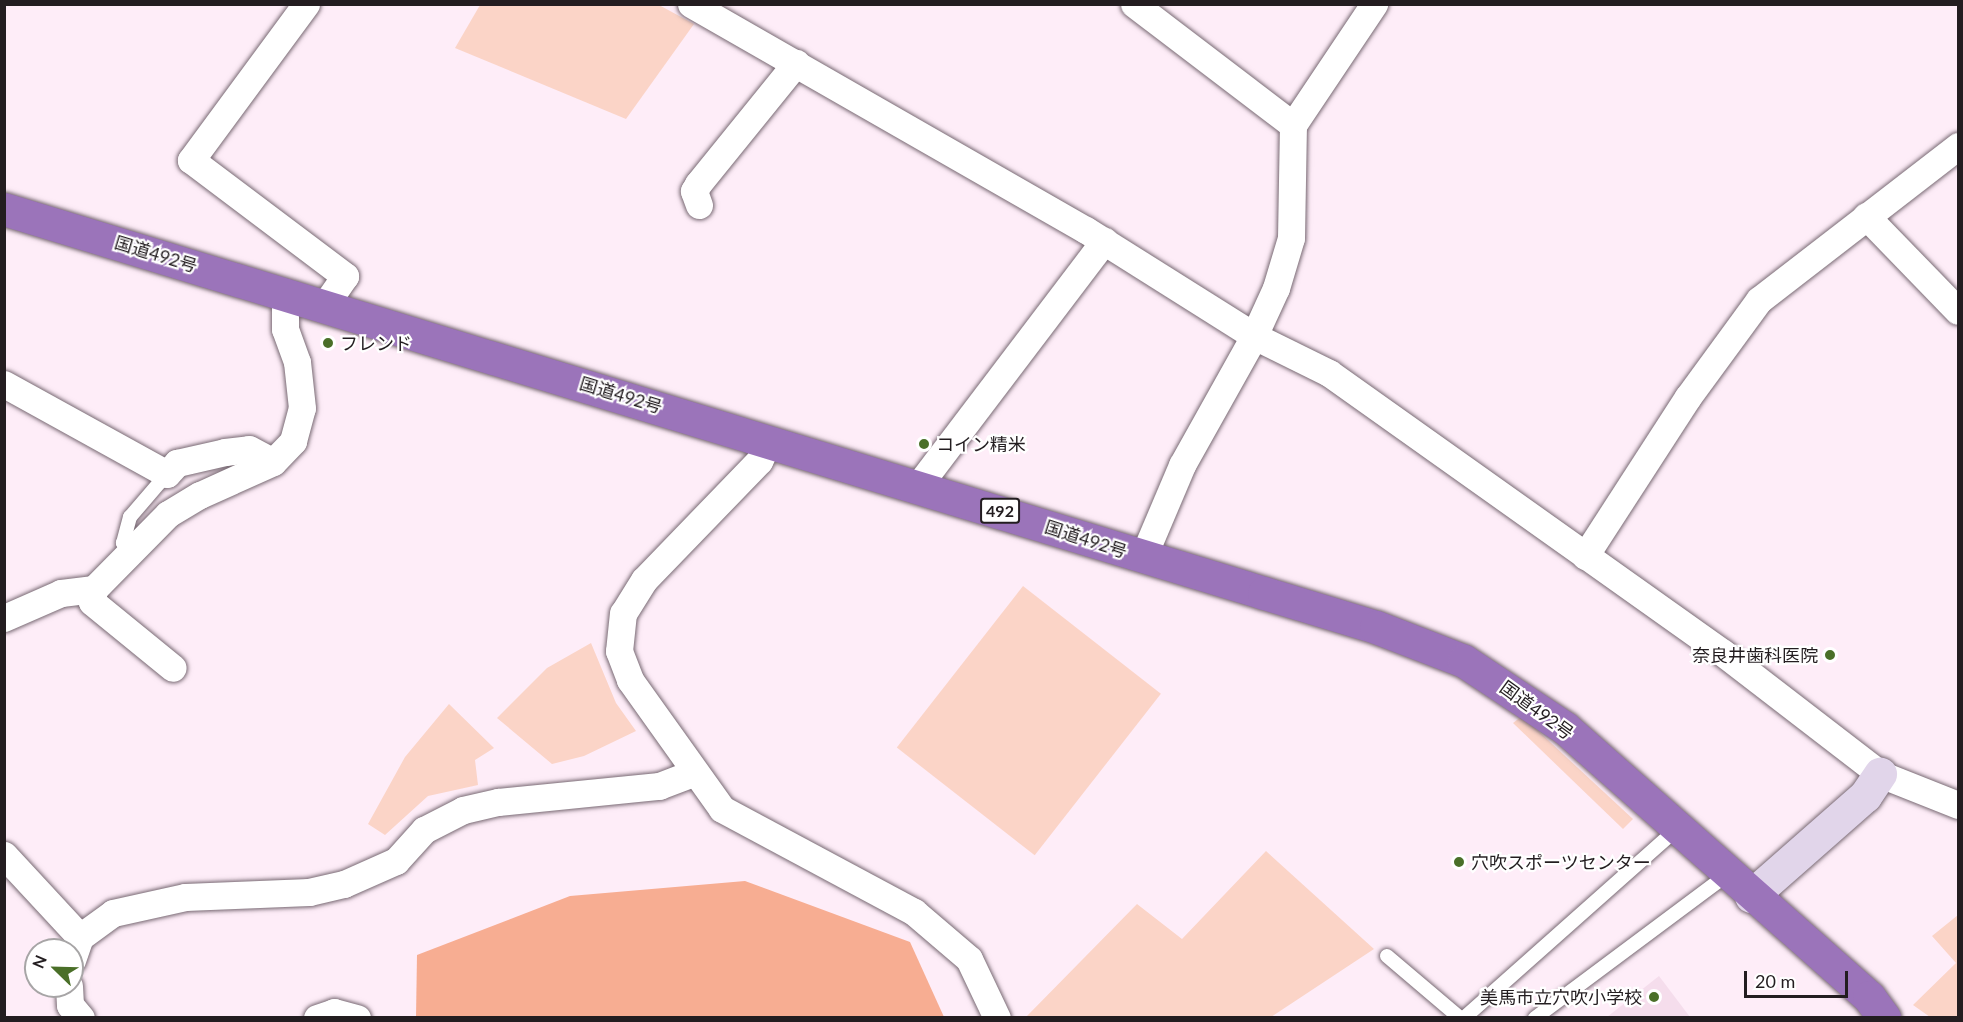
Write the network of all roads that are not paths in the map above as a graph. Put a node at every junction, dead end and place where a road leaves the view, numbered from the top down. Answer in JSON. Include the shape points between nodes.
{"nodes":[{"id":1,"x":306,"y":4,"type":"edge"},
{"id":2,"x":691,"y":4,"type":"edge"},
{"id":3,"x":1134,"y":4,"type":"edge"},
{"id":4,"x":1374,"y":4,"type":"edge"},
{"id":5,"x":796,"y":63,"type":"junction"},
{"id":6,"x":1293,"y":125,"type":"junction"},
{"id":7,"x":1959,"y":146,"type":"edge"},
{"id":8,"x":699,"y":205,"type":"dead end"},
{"id":9,"x":4,"y":209,"type":"edge"},
{"id":10,"x":1866,"y":216,"type":"junction"},
{"id":11,"x":1104,"y":242,"type":"junction"},
{"id":12,"x":285,"y":292,"type":"junction"},
{"id":13,"x":325,"y":304,"type":"junction"},
{"id":14,"x":1959,"y":311,"type":"edge"},
{"id":15,"x":1254,"y":336,"type":"junction"},
{"id":16,"x":4,"y":384,"type":"edge"},
{"id":17,"x":769,"y":440,"type":"junction"},
{"id":18,"x":273,"y":462,"type":"junction"},
{"id":19,"x":167,"y":474,"type":"junction"},
{"id":20,"x":918,"y":486,"type":"junction"},
{"id":21,"x":130,"y":553,"type":"junction"},
{"id":22,"x":1585,"y":556,"type":"junction"},
{"id":23,"x":1143,"y":557,"type":"junction"},
{"id":24,"x":94,"y":589,"type":"junction"},
{"id":25,"x":4,"y":618,"type":"edge"},
{"id":26,"x":173,"y":668,"type":"dead end"},
{"id":27,"x":693,"y":773,"type":"junction"},
{"id":28,"x":1880,"y":774,"type":"junction"},
{"id":29,"x":1959,"y":805,"type":"edge"},
{"id":30,"x":1677,"y":829,"type":"junction"},
{"id":31,"x":4,"y":855,"type":"edge"},
{"id":32,"x":1740,"y":885,"type":"junction"},
{"id":33,"x":68,"y":938,"type":"edge"},
{"id":34,"x":84,"y":940,"type":"edge"},
{"id":35,"x":1387,"y":956,"type":"dead end"},
{"id":36,"x":70,"y":998,"type":"edge"},
{"id":37,"x":1556,"y":1005,"type":"junction"},
{"id":38,"x":81,"y":1017,"type":"edge"},
{"id":39,"x":317,"y":1017,"type":"edge"},
{"id":40,"x":357,"y":1017,"type":"edge"},
{"id":41,"x":997,"y":1017,"type":"edge"},
{"id":42,"x":1462,"y":1017,"type":"edge"},
{"id":43,"x":1535,"y":1017,"type":"edge"},
{"id":44,"x":1541,"y":1017,"type":"edge"},
{"id":45,"x":1884,"y":1017,"type":"edge"}],
"edges":[{"from":1,"to":13,"type":"street","via":[[191,160],[345,276]]},
{"from":2,"to":5,"type":"street"},
{"from":3,"to":6,"type":"street"},
{"from":4,"to":6,"type":"street"},
{"from":5,"to":8,"type":"street","via":[[698,184],[694,191]]},
{"from":5,"to":11,"type":"street"},
{"from":6,"to":15,"type":"street","via":[[1291,238],[1276,288]]},
{"from":7,"to":10,"type":"street"},
{"from":9,"to":12,"type":"highway","name":"国道492号","number":"492"},
{"from":10,"to":14,"type":"street"},
{"from":10,"to":22,"type":"street","via":[[1759,300],[1688,397]]},
{"from":11,"to":15,"type":"street"},
{"from":11,"to":20,"type":"street"},
{"from":12,"to":13,"type":"highway","name":"国道492号","number":"492"},
{"from":12,"to":18,"type":"street","via":[[285,329],[297,363],[302,408],[293,441]]},
{"from":13,"to":17,"type":"highway","name":"国道492号","number":"492"},
{"from":15,"to":22,"type":"street","via":[[1329,373]]},
{"from":15,"to":23,"type":"street","via":[[1182,465]]},
{"from":16,"to":19,"type":"street"},
{"from":17,"to":20,"type":"highway","name":"国道492号","number":"492"},
{"from":17,"to":27,"type":"street","via":[[759,460],[644,580],[623,613],[619,651],[630,680]]},
{"from":18,"to":19,"type":"street","via":[[249,449],[177,463]]},
{"from":18,"to":21,"type":"street","via":[[168,514]]},
{"from":19,"to":21,"type":"lane","via":[[130,517],[123,543]]},
{"from":20,"to":23,"type":"highway","name":"国道492号","number":"492"},
{"from":21,"to":24,"type":"street"},
{"from":22,"to":28,"type":"street","via":[[1722,653]]},
{"from":23,"to":30,"type":"highway","name":"国道492号","number":"492","via":[[1376,627],[1464,661],[1564,728]]},
{"from":24,"to":25,"type":"street","via":[[60,593]]},
{"from":24,"to":26,"type":"street","via":[[92,602]]},
{"from":27,"to":34,"type":"street","via":[[658,786],[498,802],[463,810],[424,830],[396,861],[344,884],[309,892],[185,897],[113,913]]},
{"from":27,"to":41,"type":"street","via":[[722,809],[914,912],[969,959]]},
{"from":28,"to":29,"type":"street"},
{"from":28,"to":32,"type":"street","via":[[1865,796]]},
{"from":30,"to":32,"type":"highway","name":"国道492号","number":"492"},
{"from":30,"to":42,"type":"lane"},
{"from":31,"to":33,"type":"street"},
{"from":32,"to":37,"type":"lane"},
{"from":32,"to":45,"type":"highway","name":"国道492号","number":"492","via":[[1869,997]]},
{"from":35,"to":42,"type":"lane"},
{"from":36,"to":38,"type":"street","via":[[70,1005]]},
{"from":37,"to":43,"type":"lane"},
{"from":37,"to":44,"type":"lane"},
{"from":39,"to":40,"type":"street","via":[[334,1012]]}]}
